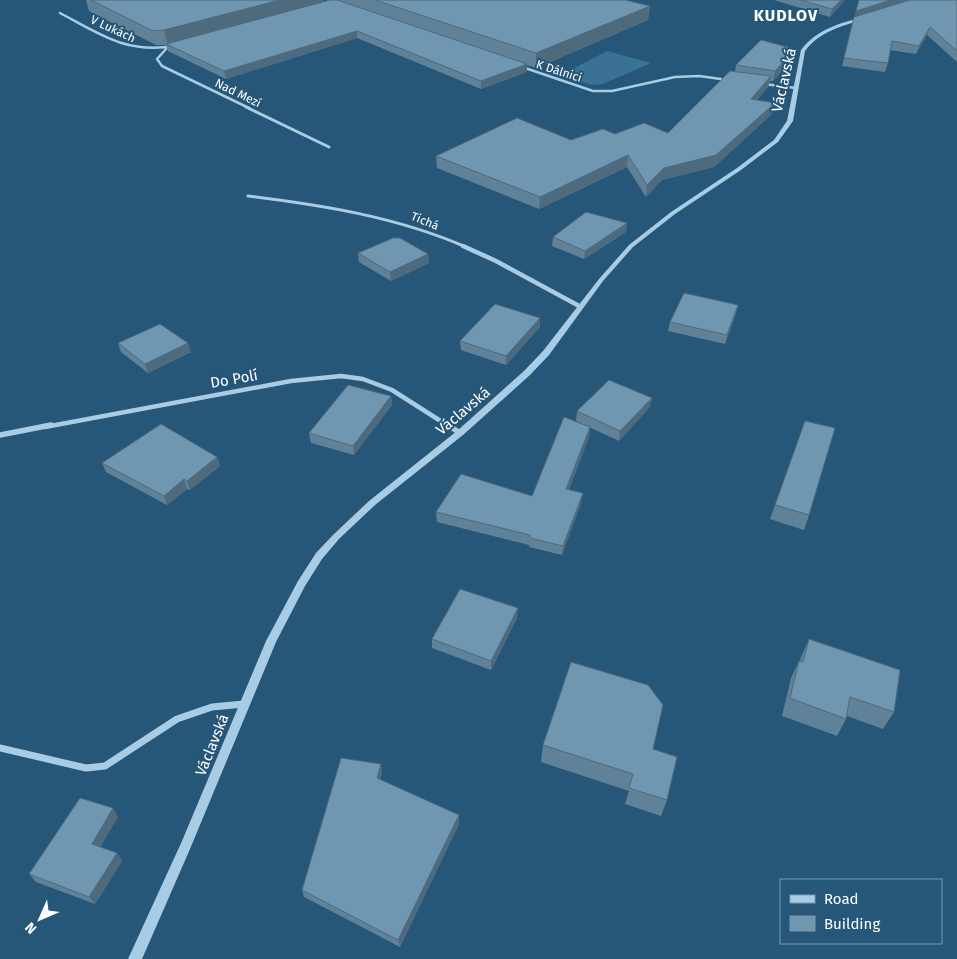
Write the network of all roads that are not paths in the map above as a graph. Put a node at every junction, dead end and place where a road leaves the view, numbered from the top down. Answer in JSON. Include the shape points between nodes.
{"nodes":[{"id":1,"x":60,"y":13,"type":"dead end"},
{"id":2,"x":871,"y":16,"type":"edge"},
{"id":3,"x":178,"y":45,"type":"edge"},
{"id":4,"x":168,"y":48,"type":"junction"},
{"id":5,"x":521,"y":67,"type":"edge"},
{"id":6,"x":728,"y":80,"type":"edge"},
{"id":7,"x":757,"y":83,"type":"edge"},
{"id":8,"x":796,"y":88,"type":"junction"},
{"id":9,"x":329,"y":147,"type":"dead end"},
{"id":10,"x":248,"y":196,"type":"dead end"},
{"id":11,"x":582,"y":307,"type":"junction"},
{"id":12,"x":460,"y":433,"type":"junction"},
{"id":13,"x":0,"y":435,"type":"edge"},
{"id":14,"x":244,"y":704,"type":"junction"},
{"id":15,"x":0,"y":748,"type":"edge"},
{"id":16,"x":135,"y":959,"type":"edge"}],
"edges":[{"from":1,"to":4,"type":"street","name":"V Lukách","via":[[135,49]]},
{"from":2,"to":8,"type":"street","name":"Václavská","via":[[826,30],[807,43]]},
{"from":3,"to":4,"type":"street","name":"V Lukách"},
{"from":4,"to":9,"type":"street","name":"Nad Mezí","via":[[157,58],[162,66]]},
{"from":5,"to":6,"type":"street","name":"K Dálnici","via":[[593,91],[612,91],[675,77]]},
{"from":7,"to":8,"type":"street"},
{"from":8,"to":11,"type":"street","name":"Václavská","via":[[790,121],[776,141],[690,200],[631,246]]},
{"from":10,"to":11,"type":"street","name":"Tichá","via":[[330,206],[402,222],[483,255]]},
{"from":11,"to":12,"type":"street","name":"Václavská","via":[[527,373]]},
{"from":12,"to":13,"type":"street","name":"Do Polí","via":[[390,389],[370,381],[332,376]]},
{"from":12,"to":14,"type":"street","name":"Václavská","via":[[372,503],[320,556],[284,614]]},
{"from":14,"to":15,"type":"street","via":[[212,707],[177,719],[105,766],[86,768]]},
{"from":14,"to":16,"type":"street","name":"Václavská"}]}
